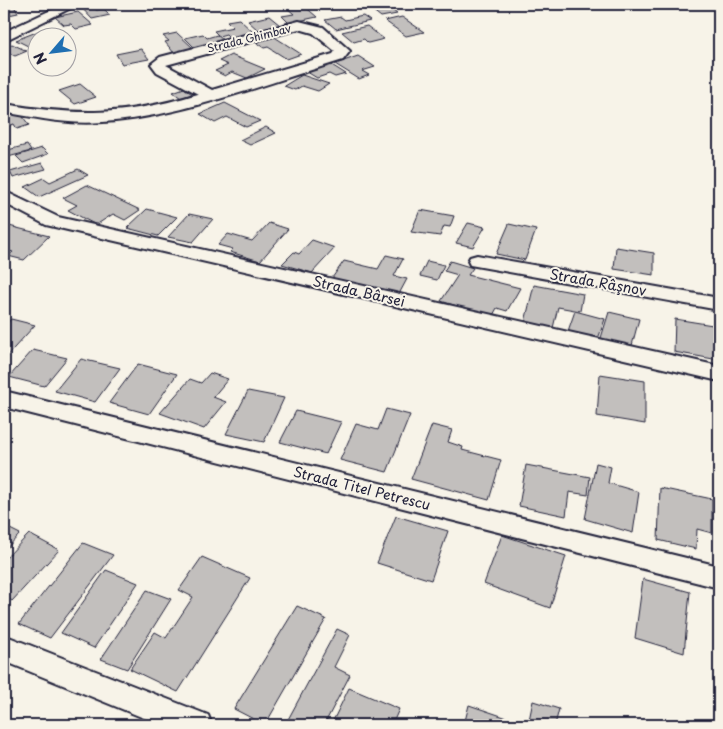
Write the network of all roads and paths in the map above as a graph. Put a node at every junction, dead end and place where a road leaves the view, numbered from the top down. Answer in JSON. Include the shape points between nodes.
{"nodes":[{"id":1,"x":73,"y":4,"type":"edge"},
{"id":2,"x":4,"y":37,"type":"edge"},
{"id":3,"x":210,"y":95,"type":"junction"},
{"id":4,"x":4,"y":108,"type":"edge"},
{"id":5,"x":4,"y":196,"type":"edge"},
{"id":6,"x":477,"y":261,"type":"dead end"},
{"id":7,"x":719,"y":304,"type":"edge"},
{"id":8,"x":719,"y":374,"type":"edge"},
{"id":9,"x":4,"y":399,"type":"edge"},
{"id":10,"x":719,"y":577,"type":"edge"},
{"id":11,"x":4,"y":648,"type":"edge"},
{"id":12,"x":197,"y":725,"type":"edge"}],
"edges":[{"from":1,"to":2,"type":"street"},
{"from":3,"to":3,"type":"street","name":"Strada Ghimbav","via":[[158,64],[299,25],[318,30],[343,51],[338,57]]},
{"from":3,"to":4,"type":"street","name":"Strada Ghimbav","via":[[168,108],[102,118],[53,116]]},
{"from":5,"to":8,"type":"street","name":"Strada Bârsei","via":[[52,220]]},
{"from":6,"to":7,"type":"street","name":"Strada Râşnov"},
{"from":9,"to":10,"type":"street","name":"Strada Titel Petrescu"},
{"from":11,"to":12,"type":"street"}]}
